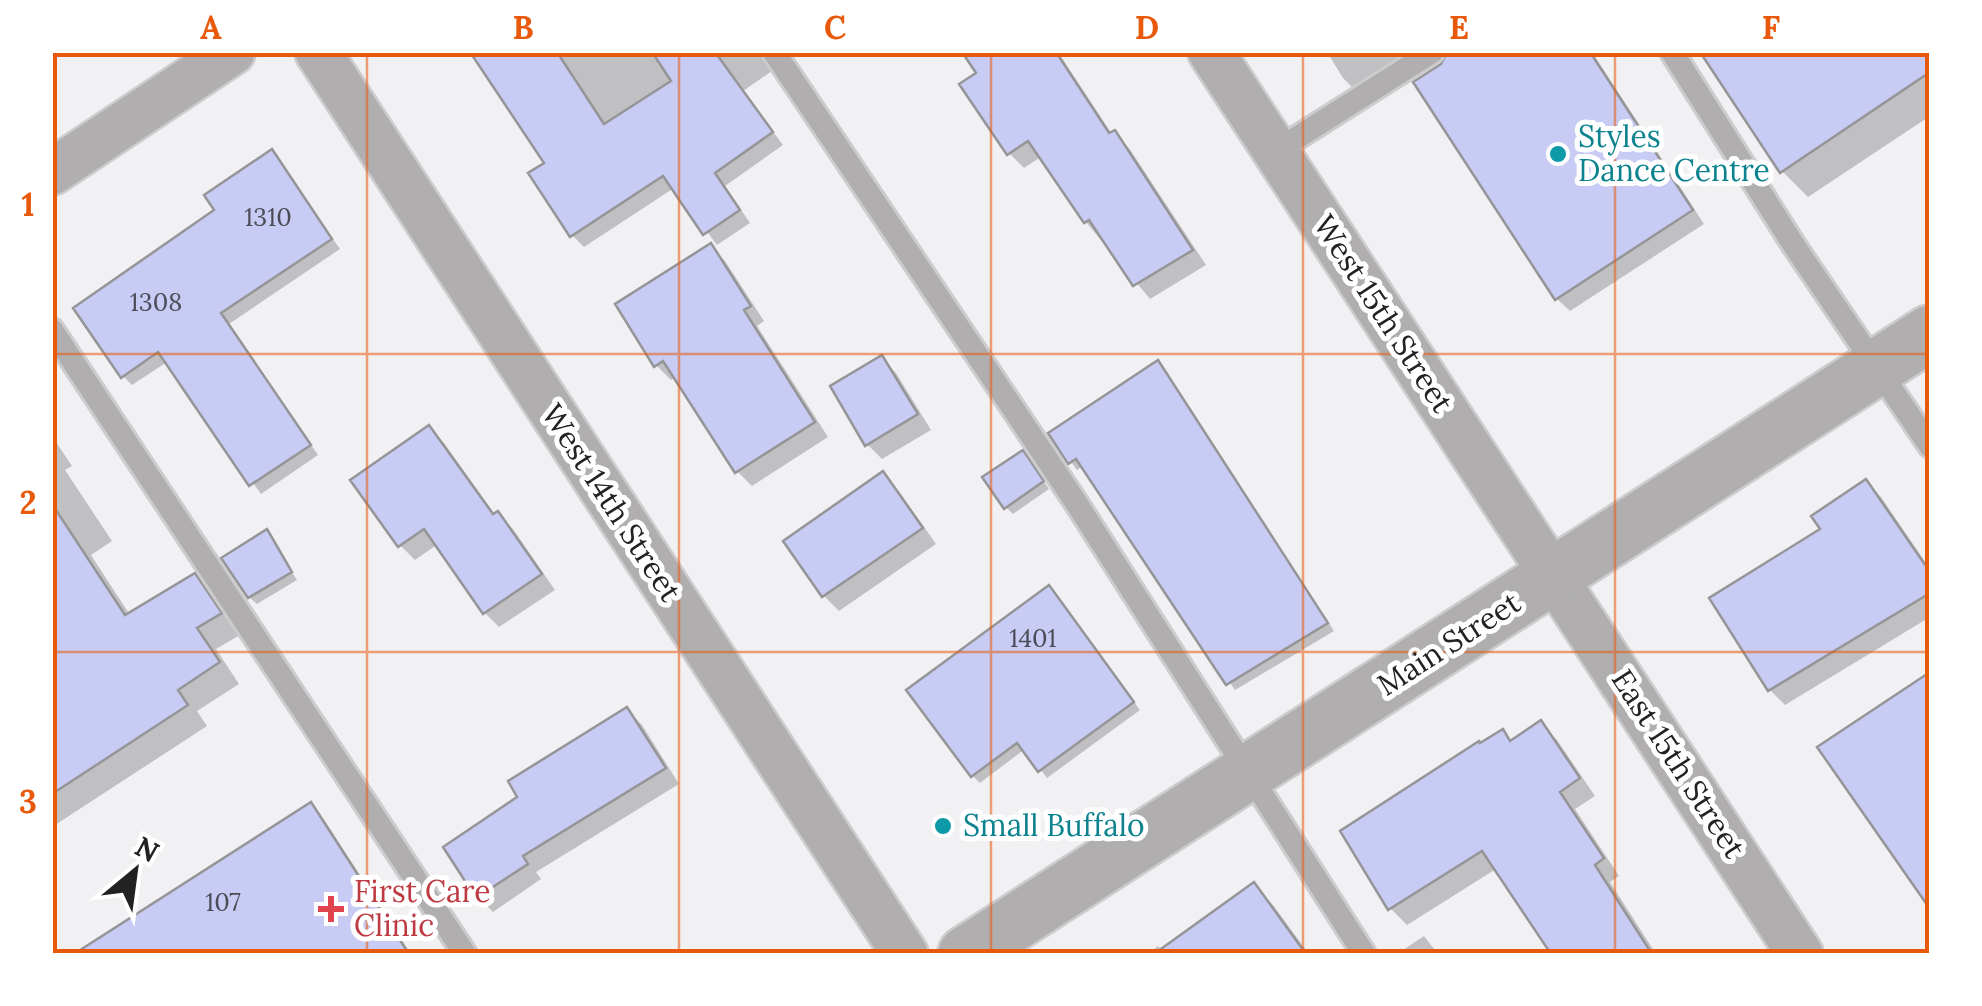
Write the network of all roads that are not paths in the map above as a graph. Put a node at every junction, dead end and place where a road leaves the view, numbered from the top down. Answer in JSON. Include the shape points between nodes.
{"nodes":[{"id":1,"x":232,"y":52,"type":"edge"},
{"id":2,"x":318,"y":52,"type":"edge"},
{"id":3,"x":774,"y":52,"type":"edge"},
{"id":4,"x":1211,"y":52,"type":"edge"},
{"id":5,"x":1432,"y":52,"type":"edge"},
{"id":6,"x":1672,"y":52,"type":"edge"},
{"id":7,"x":1276,"y":151,"type":"junction"},
{"id":8,"x":52,"y":172,"type":"edge"},
{"id":9,"x":52,"y":330,"type":"edge"},
{"id":10,"x":1930,"y":333,"type":"edge"},
{"id":11,"x":1874,"y":366,"type":"junction"},
{"id":12,"x":1930,"y":446,"type":"edge"},
{"id":13,"x":1556,"y":575,"type":"junction"},
{"id":14,"x":1248,"y":774,"type":"junction"},
{"id":15,"x":465,"y":954,"type":"edge"},
{"id":16,"x":906,"y":954,"type":"edge"},
{"id":17,"x":966,"y":954,"type":"edge"},
{"id":18,"x":1364,"y":954,"type":"edge"},
{"id":19,"x":1800,"y":954,"type":"edge"}],
"edges":[{"from":1,"to":8,"type":"street"},
{"from":2,"to":16,"type":"street","name":"West 14th Street"},
{"from":3,"to":14,"type":"lane","via":[[1075,501]]},
{"from":4,"to":7,"type":"street","name":"West 15th Street"},
{"from":5,"to":7,"type":"lane"},
{"from":6,"to":11,"type":"lane"},
{"from":7,"to":13,"type":"street","name":"West 15th Street"},
{"from":9,"to":15,"type":"lane"},
{"from":10,"to":11,"type":"street","name":"Main Street"},
{"from":11,"to":12,"type":"lane"},
{"from":11,"to":13,"type":"street","name":"Main Street"},
{"from":13,"to":14,"type":"street","name":"Main Street"},
{"from":13,"to":19,"type":"street","name":"East 15th Street"},
{"from":14,"to":17,"type":"street","name":"Main Street"},
{"from":14,"to":18,"type":"lane"}]}
